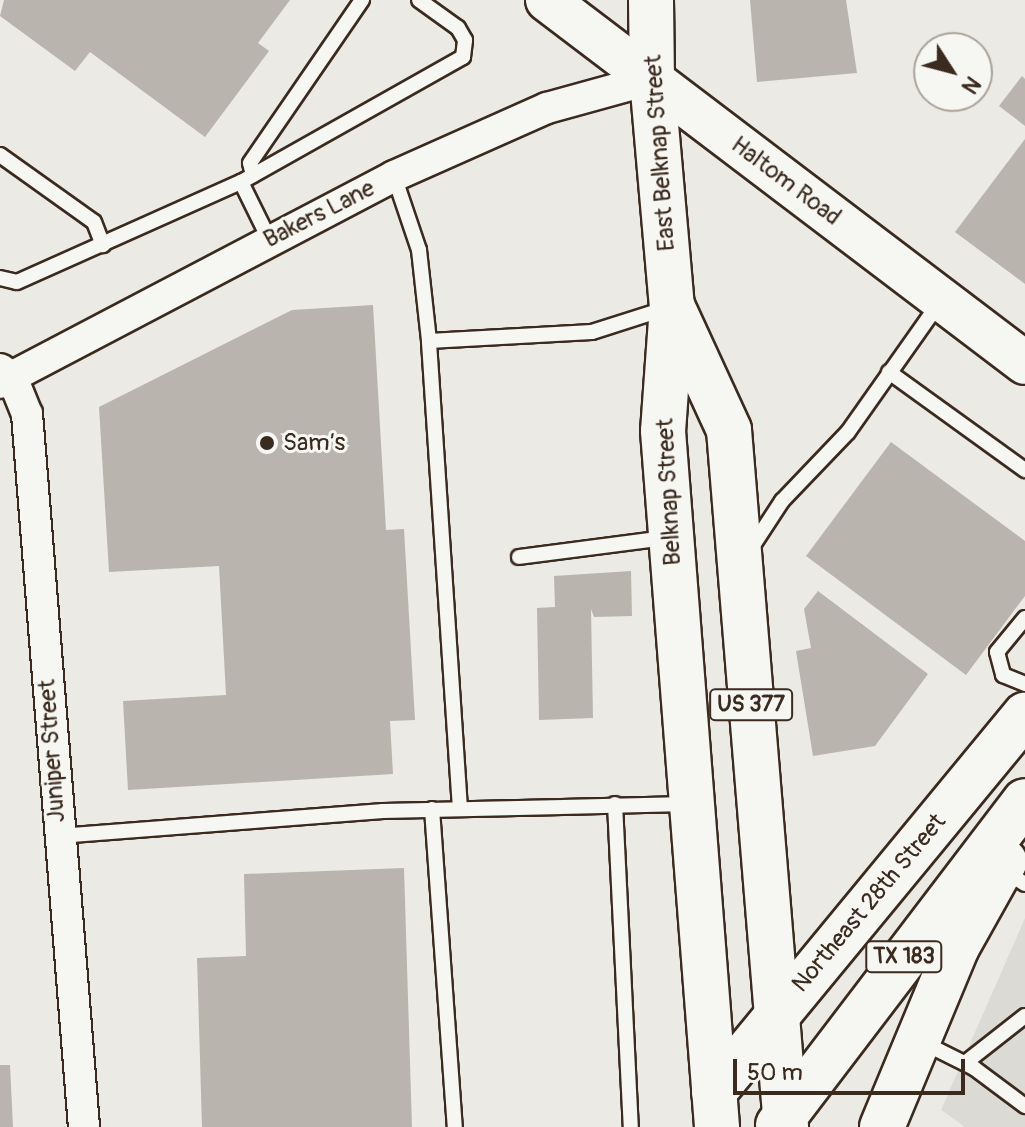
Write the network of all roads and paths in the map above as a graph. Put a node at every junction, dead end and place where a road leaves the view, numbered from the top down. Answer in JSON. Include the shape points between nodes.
{"nodes":[{"id":1,"x":362,"y":0,"type":"edge"},
{"id":2,"x":419,"y":0,"type":"edge"},
{"id":3,"x":547,"y":0,"type":"edge"},
{"id":4,"x":651,"y":0,"type":"edge"},
{"id":5,"x":652,"y":79,"type":"junction"},
{"id":6,"x":0,"y":155,"type":"edge"},
{"id":7,"x":394,"y":176,"type":"junction"},
{"id":8,"x":247,"y":179,"type":"junction"},
{"id":9,"x":269,"y":239,"type":"junction"},
{"id":10,"x":103,"y":245,"type":"junction"},
{"id":11,"x":0,"y":278,"type":"edge"},
{"id":12,"x":941,"y":300,"type":"junction"},
{"id":13,"x":672,"y":306,"type":"junction"},
{"id":14,"x":429,"y":341,"type":"junction"},
{"id":15,"x":1025,"y":363,"type":"edge"},
{"id":16,"x":889,"y":372,"type":"junction"},
{"id":17,"x":4,"y":376,"type":"edge"},
{"id":18,"x":1025,"y":470,"type":"edge"},
{"id":19,"x":671,"y":538,"type":"junction"},
{"id":20,"x":519,"y":557,"type":"dead end"},
{"id":21,"x":740,"y":566,"type":"junction"},
{"id":22,"x":1025,"y":618,"type":"edge"},
{"id":23,"x":1025,"y":684,"type":"edge"},
{"id":24,"x":1025,"y":715,"type":"edge"},
{"id":25,"x":1025,"y":801,"type":"edge"},
{"id":26,"x":615,"y":804,"type":"junction"},
{"id":27,"x":691,"y":804,"type":"junction"},
{"id":28,"x":432,"y":809,"type":"junction"},
{"id":29,"x":460,"y":809,"type":"junction"},
{"id":30,"x":1025,"y":828,"type":"edge"},
{"id":31,"x":59,"y":836,"type":"junction"},
{"id":32,"x":902,"y":863,"type":"junction"},
{"id":33,"x":1013,"y":876,"type":"edge"},
{"id":34,"x":947,"y":900,"type":"junction"},
{"id":35,"x":869,"y":903,"type":"junction"},
{"id":36,"x":767,"y":910,"type":"junction"},
{"id":37,"x":775,"y":1016,"type":"junction"},
{"id":38,"x":1025,"y":1016,"type":"edge"},
{"id":39,"x":915,"y":1039,"type":"junction"},
{"id":40,"x":965,"y":1063,"type":"junction"},
{"id":41,"x":1025,"y":1106,"type":"edge"},
{"id":42,"x":709,"y":1115,"type":"edge"},
{"id":43,"x":783,"y":1123,"type":"edge"},
{"id":44,"x":84,"y":1127,"type":"edge"},
{"id":45,"x":455,"y":1127,"type":"edge"},
{"id":46,"x":631,"y":1127,"type":"edge"},
{"id":47,"x":882,"y":1127,"type":"edge"}],
"edges":[{"from":1,"to":8,"type":"lane","via":[[250,163]]},
{"from":2,"to":8,"type":"lane","via":[[458,28],[465,40],[463,57]]},
{"from":3,"to":5,"type":"main road","name":"Haltom Road"},
{"from":4,"to":5,"type":"main road","name":"East Belknap Street","number":"US 377"},
{"from":5,"to":7,"type":"street","name":"Bakers Lane","via":[[547,108]]},
{"from":5,"to":12,"type":"main road","name":"Haltom Road"},
{"from":5,"to":13,"type":"main road","name":"East Belknap Street","number":"US 377"},
{"from":6,"to":10,"type":"lane","via":[[94,222]]},
{"from":7,"to":9,"type":"street","name":"Bakers Lane"},
{"from":7,"to":14,"type":"lane","via":[[419,250]]},
{"from":8,"to":9,"type":"lane"},
{"from":8,"to":10,"type":"lane"},
{"from":9,"to":17,"type":"street","name":"Bakers Lane"},
{"from":10,"to":11,"type":"lane","via":[[17,282]]},
{"from":12,"to":15,"type":"main road","name":"Haltom Road"},
{"from":12,"to":16,"type":"lane"},
{"from":13,"to":14,"type":"lane","via":[[592,332]]},
{"from":13,"to":19,"type":"main road","name":"Belknap Street","number":"US 377","via":[[663,431]]},
{"from":13,"to":21,"type":"main road","number":"US 377","via":[[729,430]]},
{"from":14,"to":29,"type":"lane"},
{"from":16,"to":18,"type":"lane"},
{"from":16,"to":21,"type":"lane","via":[[848,432],[782,501]]},
{"from":17,"to":31,"type":"street","name":"Juniper Street","via":[[27,414]]},
{"from":19,"to":20,"type":"lane"},
{"from":19,"to":27,"type":"main road","name":"Belknap Street","number":"US 377"},
{"from":21,"to":36,"type":"main road","number":"US 377"},
{"from":22,"to":23,"type":"lane","via":[[997,652],[1003,675]]},
{"from":24,"to":32,"type":"main road","name":"Northeast 28th Street","number":"TX 183"},
{"from":25,"to":34,"type":"main road","number":"TX 183"},
{"from":26,"to":27,"type":"lane"},
{"from":26,"to":29,"type":"lane"},
{"from":26,"to":46,"type":"lane"},
{"from":27,"to":42,"type":"main road","name":"Belknap Street","number":"US 377"},
{"from":28,"to":29,"type":"lane"},
{"from":28,"to":31,"type":"lane"},
{"from":28,"to":45,"type":"lane"},
{"from":30,"to":33,"type":"main road"},
{"from":31,"to":44,"type":"street","name":"Juniper Street"},
{"from":32,"to":34,"type":"main road"},
{"from":32,"to":35,"type":"main road","name":"Northeast 28th Street","number":"TX 183"},
{"from":33,"to":39,"type":"main road"},
{"from":34,"to":43,"type":"main road","number":"TX 183"},
{"from":35,"to":36,"type":"main road","via":[[834,931],[810,938],[794,936]]},
{"from":35,"to":37,"type":"main road","name":"Northeast 28th Street","number":"TX 183"},
{"from":36,"to":37,"type":"main road","number":"US 377"},
{"from":37,"to":42,"type":"main road","name":"Northeast 28th Street","number":"TX 183"},
{"from":37,"to":43,"type":"main road","number":"US 377"},
{"from":38,"to":40,"type":"lane"},
{"from":39,"to":40,"type":"lane"},
{"from":39,"to":47,"type":"main road"},
{"from":40,"to":41,"type":"lane"}]}
